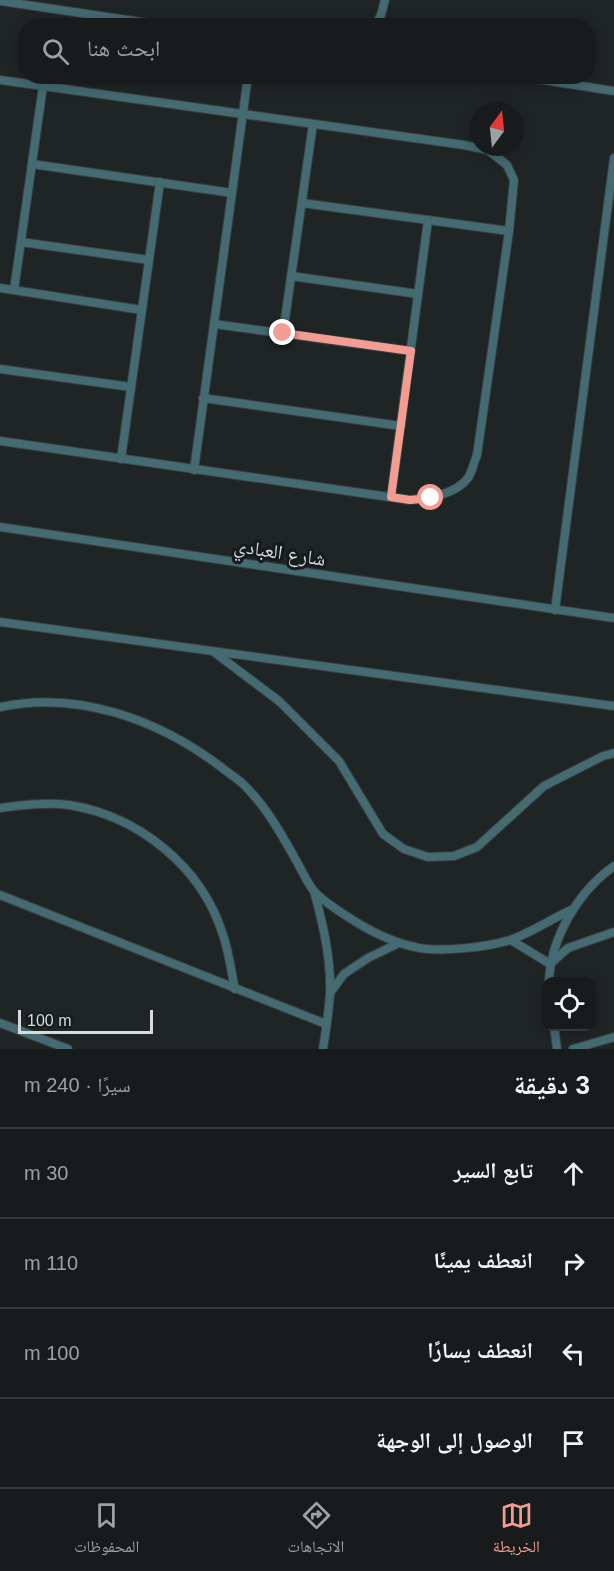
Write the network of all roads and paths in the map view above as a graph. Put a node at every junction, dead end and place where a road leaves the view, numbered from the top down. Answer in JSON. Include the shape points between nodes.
{"nodes":[{"id":1,"x":385,"y":0,"type":"edge"},
{"id":2,"x":0,"y":1,"type":"edge"},
{"id":3,"x":114,"y":18,"type":"edge"},
{"id":4,"x":379,"y":18,"type":"edge"},
{"id":5,"x":0,"y":80,"type":"edge"},
{"id":6,"x":18,"y":83,"type":"edge"},
{"id":7,"x":29,"y":84,"type":"edge"},
{"id":8,"x":247,"y":84,"type":"edge"},
{"id":9,"x":569,"y":84,"type":"edge"},
{"id":10,"x":43,"y":86,"type":"junction"},
{"id":11,"x":614,"y":91,"type":"edge"},
{"id":12,"x":243,"y":114,"type":"junction"},
{"id":13,"x":313,"y":124,"type":"junction"},
{"id":14,"x":614,"y":158,"type":"edge"},
{"id":15,"x":32,"y":164,"type":"junction"},
{"id":16,"x":160,"y":182,"type":"junction"},
{"id":17,"x":232,"y":193,"type":"junction"},
{"id":18,"x":302,"y":203,"type":"junction"},
{"id":19,"x":428,"y":220,"type":"junction"},
{"id":20,"x":509,"y":231,"type":"junction"},
{"id":21,"x":21,"y":242,"type":"junction"},
{"id":22,"x":149,"y":260,"type":"junction"},
{"id":23,"x":291,"y":276,"type":"junction"},
{"id":24,"x":0,"y":288,"type":"edge"},
{"id":25,"x":14,"y":290,"type":"junction"},
{"id":26,"x":418,"y":294,"type":"junction"},
{"id":27,"x":142,"y":310,"type":"junction"},
{"id":28,"x":214,"y":324,"type":"junction"},
{"id":29,"x":283,"y":333,"type":"junction"},
{"id":30,"x":411,"y":351,"type":"junction"},
{"id":31,"x":0,"y":369,"type":"edge"},
{"id":32,"x":131,"y":387,"type":"junction"},
{"id":33,"x":204,"y":398,"type":"junction"},
{"id":34,"x":400,"y":426,"type":"junction"},
{"id":35,"x":0,"y":441,"type":"edge"},
{"id":36,"x":121,"y":459,"type":"junction"},
{"id":37,"x":194,"y":470,"type":"junction"},
{"id":38,"x":391,"y":497,"type":"junction"},
{"id":39,"x":0,"y":527,"type":"edge"},
{"id":40,"x":555,"y":610,"type":"junction"},
{"id":41,"x":614,"y":618,"type":"edge"},
{"id":42,"x":0,"y":622,"type":"edge"},
{"id":43,"x":211,"y":650,"type":"junction"},
{"id":44,"x":614,"y":706,"type":"edge"},
{"id":45,"x":0,"y":707,"type":"edge"},
{"id":46,"x":614,"y":753,"type":"edge"},
{"id":47,"x":0,"y":808,"type":"edge"},
{"id":48,"x":614,"y":866,"type":"edge"},
{"id":49,"x":314,"y":890,"type":"junction"},
{"id":50,"x":0,"y":895,"type":"edge"},
{"id":51,"x":571,"y":910,"type":"junction"},
{"id":52,"x":614,"y":932,"type":"edge"},
{"id":53,"x":511,"y":940,"type":"junction"},
{"id":54,"x":399,"y":943,"type":"junction"},
{"id":55,"x":550,"y":964,"type":"junction"},
{"id":56,"x":549,"y":977,"type":"edge"},
{"id":57,"x":235,"y":989,"type":"junction"},
{"id":58,"x":330,"y":993,"type":"junction"},
{"id":59,"x":0,"y":1023,"type":"edge"},
{"id":60,"x":326,"y":1024,"type":"junction"},
{"id":61,"x":555,"y":1031,"type":"edge"},
{"id":62,"x":614,"y":1036,"type":"edge"},
{"id":63,"x":68,"y":1049,"type":"edge"},
{"id":64,"x":323,"y":1049,"type":"edge"},
{"id":65,"x":557,"y":1049,"type":"edge"},
{"id":66,"x":573,"y":1049,"type":"edge"}],
"edges":[{"from":1,"to":4,"type":"street"},
{"from":2,"to":3,"type":"street"},
{"from":5,"to":6,"type":"street"},
{"from":7,"to":10,"type":"street"},
{"from":8,"to":12,"type":"street"},
{"from":9,"to":11,"type":"street"},
{"from":10,"to":12,"type":"street"},
{"from":10,"to":15,"type":"street"},
{"from":12,"to":13,"type":"street"},
{"from":12,"to":17,"type":"street"},
{"from":13,"to":18,"type":"street"},
{"from":13,"to":20,"type":"street","via":[[488,150],[507,165],[514,180]]},
{"from":14,"to":40,"type":"street"},
{"from":15,"to":16,"type":"street"},
{"from":15,"to":21,"type":"street"},
{"from":16,"to":17,"type":"street"},
{"from":16,"to":22,"type":"street"},
{"from":17,"to":28,"type":"street"},
{"from":18,"to":19,"type":"street"},
{"from":18,"to":23,"type":"street"},
{"from":19,"to":20,"type":"street"},
{"from":19,"to":26,"type":"street"},
{"from":20,"to":38,"type":"street","via":[[477,455],[468,478],[451,491],[431,498]]},
{"from":21,"to":22,"type":"street"},
{"from":21,"to":25,"type":"street"},
{"from":22,"to":27,"type":"street"},
{"from":23,"to":26,"type":"street"},
{"from":23,"to":29,"type":"street"},
{"from":24,"to":25,"type":"street"},
{"from":25,"to":27,"type":"street"},
{"from":26,"to":30,"type":"street"},
{"from":27,"to":32,"type":"street"},
{"from":28,"to":29,"type":"street"},
{"from":28,"to":33,"type":"street"},
{"from":29,"to":30,"type":"street"},
{"from":30,"to":34,"type":"street"},
{"from":31,"to":32,"type":"street"},
{"from":32,"to":36,"type":"street"},
{"from":33,"to":34,"type":"street"},
{"from":33,"to":37,"type":"street"},
{"from":34,"to":38,"type":"street"},
{"from":35,"to":36,"type":"street"},
{"from":36,"to":37,"type":"street"},
{"from":37,"to":38,"type":"street"},
{"from":39,"to":40,"type":"street","name":"شارع العبادي"},
{"from":40,"to":41,"type":"street","name":"شارع العبادي"},
{"from":42,"to":43,"type":"street"},
{"from":43,"to":44,"type":"street"},
{"from":43,"to":46,"type":"street","via":[[279,701],[339,761],[383,834],[404,849],[428,857],[454,856],[477,846],[544,786]]},
{"from":45,"to":49,"type":"street","via":[[58,703],[101,708],[145,722],[177,738],[243,784],[275,824]]},
{"from":47,"to":57,"type":"street","via":[[33,803],[91,810],[135,828],[165,848],[190,873],[209,902],[223,935]]},
{"from":48,"to":51,"type":"street"},
{"from":49,"to":54,"type":"street","via":[[363,927]]},
{"from":49,"to":58,"type":"street","via":[[327,946]]},
{"from":50,"to":57,"type":"street"},
{"from":51,"to":53,"type":"street"},
{"from":51,"to":55,"type":"street"},
{"from":52,"to":55,"type":"street","via":[[568,948]]},
{"from":53,"to":54,"type":"street","via":[[464,948],[418,948]]},
{"from":53,"to":55,"type":"street"},
{"from":54,"to":58,"type":"street","via":[[344,974]]},
{"from":55,"to":56,"type":"street"},
{"from":57,"to":60,"type":"street"},
{"from":58,"to":60,"type":"street"},
{"from":59,"to":63,"type":"street"},
{"from":60,"to":64,"type":"street"},
{"from":61,"to":65,"type":"street"},
{"from":62,"to":66,"type":"street"}]}
